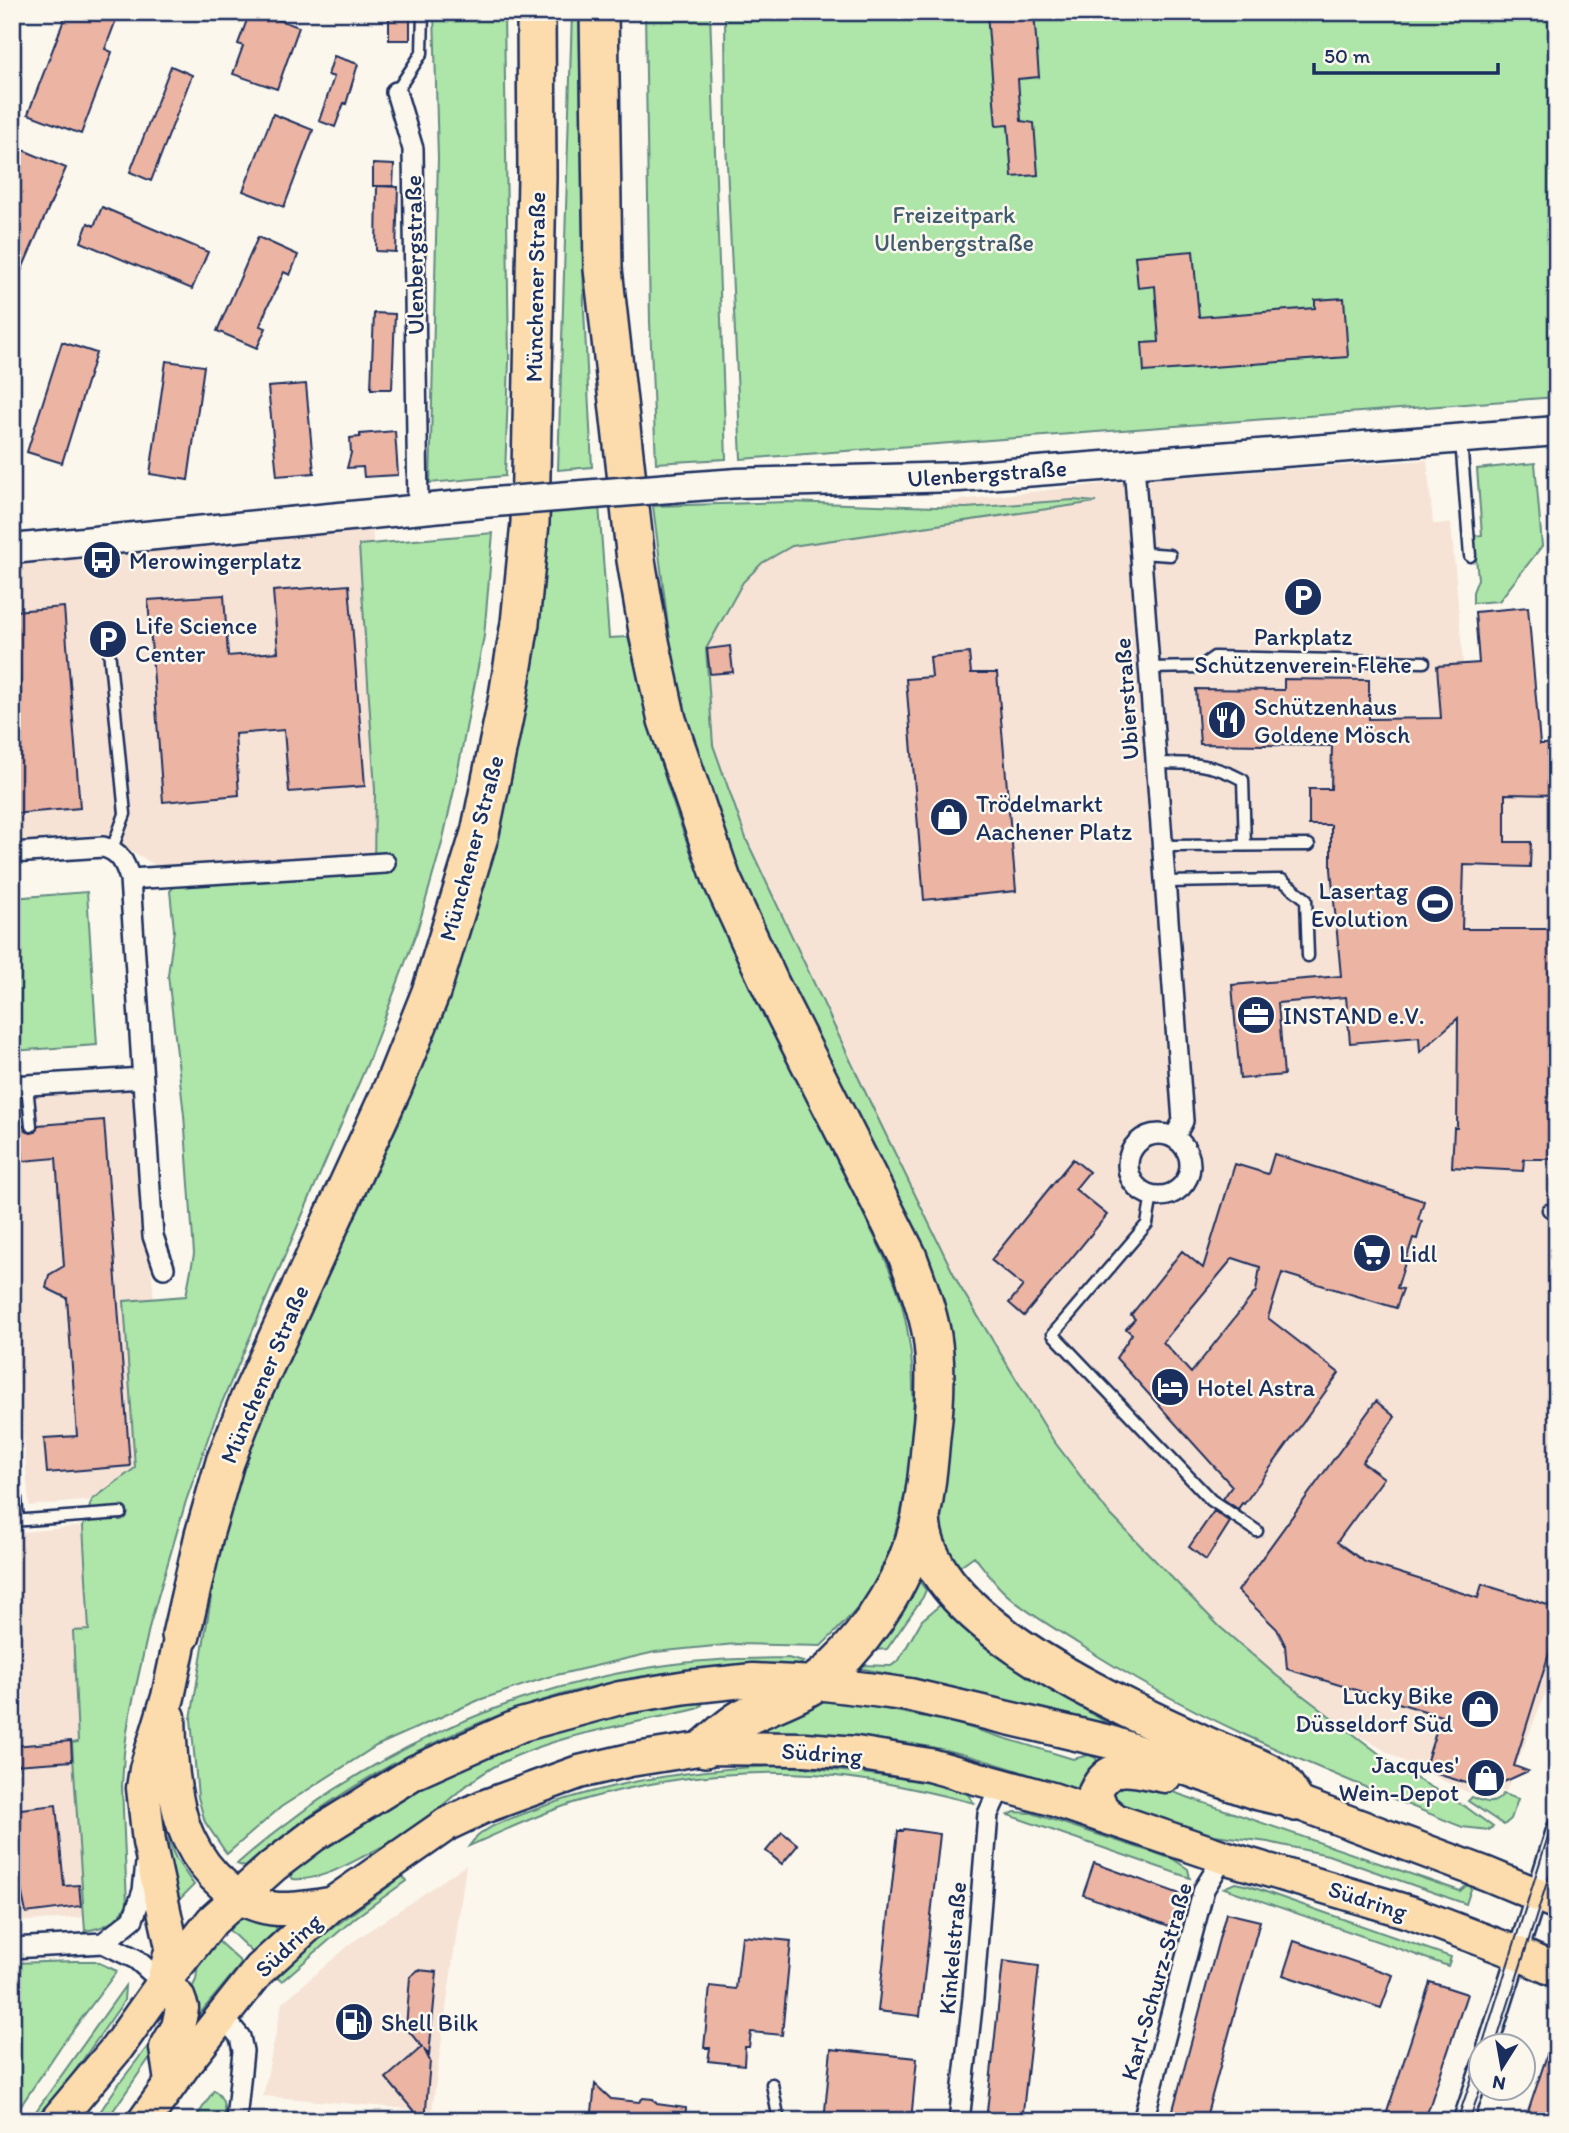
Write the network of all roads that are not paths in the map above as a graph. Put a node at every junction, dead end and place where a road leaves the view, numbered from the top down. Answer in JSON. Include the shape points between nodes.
{"nodes":[{"id":1,"x":423,"y":12,"type":"edge"},
{"id":2,"x":536,"y":12,"type":"edge"},
{"id":3,"x":599,"y":12,"type":"edge"},
{"id":4,"x":396,"y":92,"type":"joint"},
{"id":5,"x":1557,"y":430,"type":"edge"},
{"id":6,"x":1461,"y":439,"type":"junction"},
{"id":7,"x":1134,"y":464,"type":"junction"},
{"id":8,"x":418,"y":509,"type":"junction"},
{"id":9,"x":12,"y":549,"type":"edge"},
{"id":10,"x":1141,"y":553,"type":"junction"},
{"id":11,"x":1170,"y":555,"type":"dead end"},
{"id":12,"x":1470,"y":556,"type":"dead end"},
{"id":13,"x":108,"y":639,"type":"dead end"},
{"id":14,"x":1424,"y":662,"type":"dead end"},
{"id":15,"x":1149,"y":668,"type":"junction"},
{"id":16,"x":1155,"y":763,"type":"junction"},
{"id":17,"x":1163,"y":845,"type":"junction"},
{"id":18,"x":1245,"y":845,"type":"junction"},
{"id":19,"x":1309,"y":845,"type":"dead end"},
{"id":20,"x":112,"y":849,"type":"junction"},
{"id":21,"x":12,"y":853,"type":"edge"},
{"id":22,"x":385,"y":863,"type":"dead end"},
{"id":23,"x":130,"y":878,"type":"junction"},
{"id":24,"x":1166,"y":882,"type":"junction"},
{"id":25,"x":1308,"y":956,"type":"dead end"},
{"id":26,"x":143,"y":1078,"type":"junction"},
{"id":27,"x":20,"y":1086,"type":"edge"},
{"id":28,"x":31,"y":1126,"type":"dead end"},
{"id":29,"x":1174,"y":1138,"type":"junction"},
{"id":30,"x":1152,"y":1195,"type":"junction"},
{"id":31,"x":164,"y":1268,"type":"dead end"},
{"id":32,"x":12,"y":1455,"type":"edge"},
{"id":33,"x":121,"y":1513,"type":"dead end"},
{"id":34,"x":921,"y":1517,"type":"junction"},
{"id":35,"x":15,"y":1521,"type":"edge"},
{"id":36,"x":1257,"y":1531,"type":"dead end"},
{"id":37,"x":181,"y":1635,"type":"joint"},
{"id":38,"x":816,"y":1683,"type":"junction"},
{"id":39,"x":168,"y":1697,"type":"junction"},
{"id":40,"x":705,"y":1748,"type":"junction"},
{"id":41,"x":1006,"y":1786,"type":"junction"},
{"id":42,"x":1256,"y":1793,"type":"junction"},
{"id":43,"x":1294,"y":1802,"type":"junction"},
{"id":44,"x":1114,"y":1819,"type":"junction"},
{"id":45,"x":1557,"y":1829,"type":"edge"},
{"id":46,"x":149,"y":1842,"type":"junction"},
{"id":47,"x":1224,"y":1857,"type":"junction"},
{"id":48,"x":240,"y":1897,"type":"junction"},
{"id":49,"x":1547,"y":1898,"type":"edge"},
{"id":50,"x":332,"y":1904,"type":"junction"},
{"id":51,"x":103,"y":1943,"type":"junction"},
{"id":52,"x":12,"y":1948,"type":"edge"},
{"id":53,"x":1518,"y":1953,"type":"junction"},
{"id":54,"x":1557,"y":1971,"type":"edge"},
{"id":55,"x":163,"y":1983,"type":"junction"},
{"id":56,"x":222,"y":2015,"type":"junction"},
{"id":57,"x":1493,"y":2032,"type":"edge"},
{"id":58,"x":117,"y":2049,"type":"junction"},
{"id":59,"x":171,"y":2082,"type":"junction"},
{"id":60,"x":772,"y":2084,"type":"dead end"},
{"id":61,"x":1469,"y":2102,"type":"edge"},
{"id":62,"x":56,"y":2121,"type":"edge"},
{"id":63,"x":77,"y":2121,"type":"edge"},
{"id":64,"x":144,"y":2121,"type":"edge"},
{"id":65,"x":236,"y":2121,"type":"edge"},
{"id":66,"x":779,"y":2121,"type":"edge"},
{"id":67,"x":959,"y":2121,"type":"edge"},
{"id":68,"x":1143,"y":2121,"type":"edge"},
{"id":69,"x":1463,"y":2121,"type":"edge"}],
"edges":[{"from":1,"to":4,"type":"lane","name":"Ulenbergstraße","via":[[422,53]]},
{"from":2,"to":37,"type":"highway","name":"Münchener Straße","via":[[530,523],[518,636],[480,832],[431,992],[225,1462]]},
{"from":3,"to":34,"type":"highway","via":[[603,269],[628,502],[649,637],[667,720],[722,880],[907,1255],[922,1295],[932,1338],[934,1392]]},
{"from":4,"to":8,"type":"street","name":"Ulenbergstraße","via":[[413,149]]},
{"from":5,"to":6,"type":"street","name":"Ulenbergstraße"},
{"from":6,"to":7,"type":"street","name":"Ulenbergstraße"},
{"from":6,"to":12,"type":"lane"},
{"from":7,"to":8,"type":"street","name":"Ulenbergstraße","bridge":true,"via":[[959,477],[738,483]]},
{"from":7,"to":10,"type":"street","name":"Ubierstraße"},
{"from":8,"to":9,"type":"street","name":"Ulenbergstraße"},
{"from":10,"to":11,"type":"lane"},
{"from":10,"to":15,"type":"street","name":"Ubierstraße"},
{"from":13,"to":20,"type":"lane","via":[[125,814]]},
{"from":14,"to":15,"type":"lane","via":[[1214,657],[1200,667]]},
{"from":15,"to":16,"type":"street","name":"Ubierstraße"},
{"from":16,"to":17,"type":"street","name":"Ubierstraße"},
{"from":16,"to":18,"type":"lane","via":[[1194,763],[1222,769],[1243,780]]},
{"from":17,"to":18,"type":"lane"},
{"from":17,"to":24,"type":"street","name":"Ubierstraße"},
{"from":18,"to":19,"type":"lane"},
{"from":20,"to":21,"type":"street","via":[[93,846]]},
{"from":20,"to":23,"type":"street"},
{"from":22,"to":23,"type":"street"},
{"from":23,"to":26,"type":"street"},
{"from":24,"to":25,"type":"lane","via":[[1282,880],[1306,899]]},
{"from":24,"to":29,"type":"street","name":"Ubierstraße","via":[[1184,1121]]},
{"from":26,"to":27,"type":"street"},
{"from":26,"to":31,"type":"street","via":[[153,1236]]},
{"from":27,"to":28,"type":"lane"},
{"from":29,"to":30,"type":"street","via":[[1188,1153],[1189,1171],[1171,1193]]},
{"from":29,"to":30,"type":"street","via":[[1155,1133],[1146,1136],[1128,1158],[1130,1177]]},
{"from":30,"to":36,"type":"lane","via":[[1147,1224],[1053,1334],[1211,1500]]},
{"from":32,"to":35,"type":"lane"},
{"from":33,"to":35,"type":"lane"},
{"from":34,"to":38,"type":"highway","via":[[905,1565],[884,1604],[847,1654]]},
{"from":34,"to":43,"type":"highway","via":[[925,1548],[936,1567],[962,1601],[1002,1634],[1078,1683],[1279,1779]]},
{"from":37,"to":39,"type":"main road"},
{"from":38,"to":40,"type":"highway","via":[[742,1719]]},
{"from":38,"to":42,"type":"main road","via":[[910,1695],[1110,1742]]},
{"from":38,"to":48,"type":"main road","via":[[753,1680],[687,1687],[620,1698],[521,1725],[415,1772],[367,1800],[281,1860]]},
{"from":39,"to":46,"type":"main road","via":[[143,1788]]},
{"from":39,"to":48,"type":"main road","via":[[176,1791],[189,1839],[213,1876]]},
{"from":40,"to":41,"type":"main road","name":"Südring","via":[[856,1754],[929,1765]]},
{"from":40,"to":50,"type":"main road","name":"Südring","via":[[579,1772],[484,1807],[447,1824]]},
{"from":41,"to":44,"type":"main road","name":"Südring"},
{"from":41,"to":67,"type":"street","name":"Kinkelstraße","via":[[988,1814]]},
{"from":42,"to":43,"type":"main road"},
{"from":42,"to":44,"type":"main road","via":[[1118,1770],[1105,1775],[1095,1792],[1102,1809]]},
{"from":43,"to":49,"type":"main road"},
{"from":44,"to":47,"type":"main road","name":"Südring"},
{"from":45,"to":49,"type":"street"},
{"from":46,"to":51,"type":"street","via":[[143,1891],[133,1919]]},
{"from":46,"to":55,"type":"main road","via":[[172,1947]]},
{"from":47,"to":53,"type":"main road","name":"Südring","via":[[1412,1913]]},
{"from":47,"to":68,"type":"street","name":"Karl-Schurz-Straße","via":[[1205,1889]]},
{"from":48,"to":50,"type":"main road","via":[[277,1909]]},
{"from":48,"to":55,"type":"main road","via":[[212,1921]]},
{"from":49,"to":53,"type":"street"},
{"from":50,"to":56,"type":"main road","name":"Südring","via":[[260,1969]]},
{"from":51,"to":52,"type":"street"},
{"from":51,"to":55,"type":"street","via":[[136,1959]]},
{"from":53,"to":54,"type":"main road","name":"Südring"},
{"from":53,"to":57,"type":"street"},
{"from":55,"to":58,"type":"main road"},
{"from":55,"to":59,"type":"main road","via":[[182,2008],[166,2048]]},
{"from":56,"to":59,"type":"main road","name":"Südring"},
{"from":56,"to":65,"type":"street","via":[[240,2037],[243,2051]]},
{"from":58,"to":62,"type":"main road"},
{"from":58,"to":63,"type":"street"},
{"from":59,"to":64,"type":"main road","name":"Südring"},
{"from":60,"to":66,"type":"lane"},
{"from":61,"to":69,"type":"street"}]}
